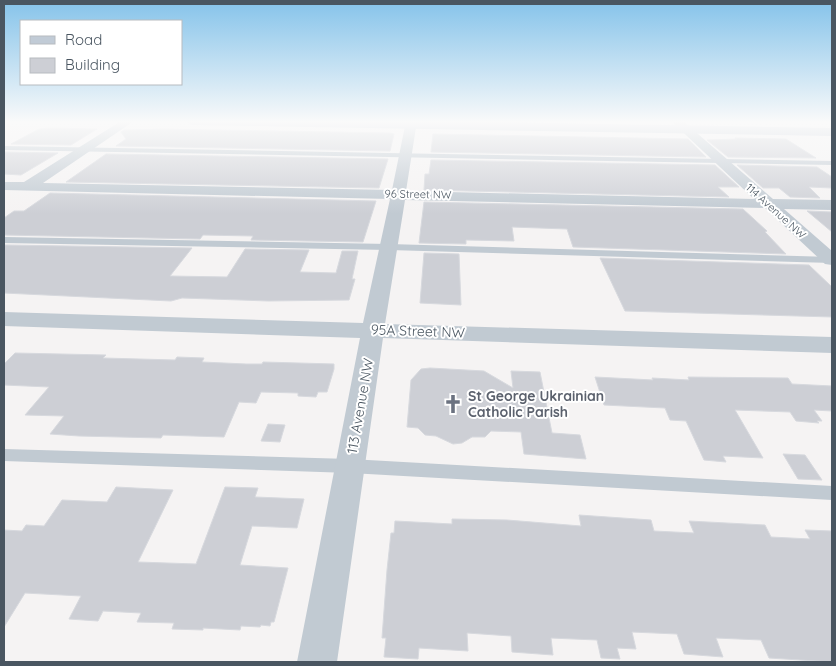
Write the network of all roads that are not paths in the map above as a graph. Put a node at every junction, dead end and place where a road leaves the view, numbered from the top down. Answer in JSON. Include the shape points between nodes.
{"nodes":[{"id":1,"x":82,"y":152,"type":"edge"},
{"id":2,"x":252,"y":152,"type":"edge"},
{"id":3,"x":710,"y":152,"type":"edge"},
{"id":4,"x":406,"y":154,"type":"junction"},
{"id":5,"x":720,"y":161,"type":"junction"},
{"id":6,"x":832,"y":163,"type":"edge"},
{"id":7,"x":4,"y":186,"type":"edge"},
{"id":8,"x":27,"y":186,"type":"junction"},
{"id":9,"x":399,"y":193,"type":"junction"},
{"id":10,"x":4,"y":201,"type":"edge"},
{"id":11,"x":768,"y":204,"type":"junction"},
{"id":12,"x":832,"y":205,"type":"edge"},
{"id":13,"x":4,"y":240,"type":"edge"},
{"id":14,"x":389,"y":247,"type":"junction"},
{"id":15,"x":832,"y":260,"type":"edge"},
{"id":16,"x":4,"y":319,"type":"edge"},
{"id":17,"x":374,"y":329,"type":"junction"},
{"id":18,"x":832,"y":345,"type":"edge"},
{"id":19,"x":4,"y":455,"type":"edge"},
{"id":20,"x":350,"y":466,"type":"junction"},
{"id":21,"x":832,"y":492,"type":"edge"},
{"id":22,"x":317,"y":662,"type":"edge"}],
"edges":[{"from":1,"to":8,"type":"street"},
{"from":2,"to":4,"type":"lane"},
{"from":3,"to":5,"type":"street","name":"114 Avenue NW"},
{"from":4,"to":5,"type":"lane"},
{"from":4,"to":9,"type":"street","name":"113 Avenue NW"},
{"from":5,"to":6,"type":"lane"},
{"from":5,"to":11,"type":"street","name":"114 Avenue NW"},
{"from":7,"to":8,"type":"street","name":"96 Street NW"},
{"from":8,"to":9,"type":"street","name":"96 Street NW"},
{"from":8,"to":10,"type":"street"},
{"from":9,"to":11,"type":"street","name":"96 Street NW"},
{"from":9,"to":14,"type":"street","name":"113 Avenue NW"},
{"from":11,"to":12,"type":"street","name":"96 Street NW"},
{"from":11,"to":15,"type":"street","name":"114 Avenue NW"},
{"from":13,"to":14,"type":"lane"},
{"from":14,"to":15,"type":"lane"},
{"from":14,"to":17,"type":"street","name":"113 Avenue NW"},
{"from":16,"to":17,"type":"street","name":"95A Street NW"},
{"from":17,"to":18,"type":"street","name":"95A Street NW"},
{"from":17,"to":20,"type":"street","name":"113 Avenue NW"},
{"from":19,"to":20,"type":"lane"},
{"from":20,"to":21,"type":"lane"},
{"from":20,"to":22,"type":"street","name":"113 Avenue NW"}]}
